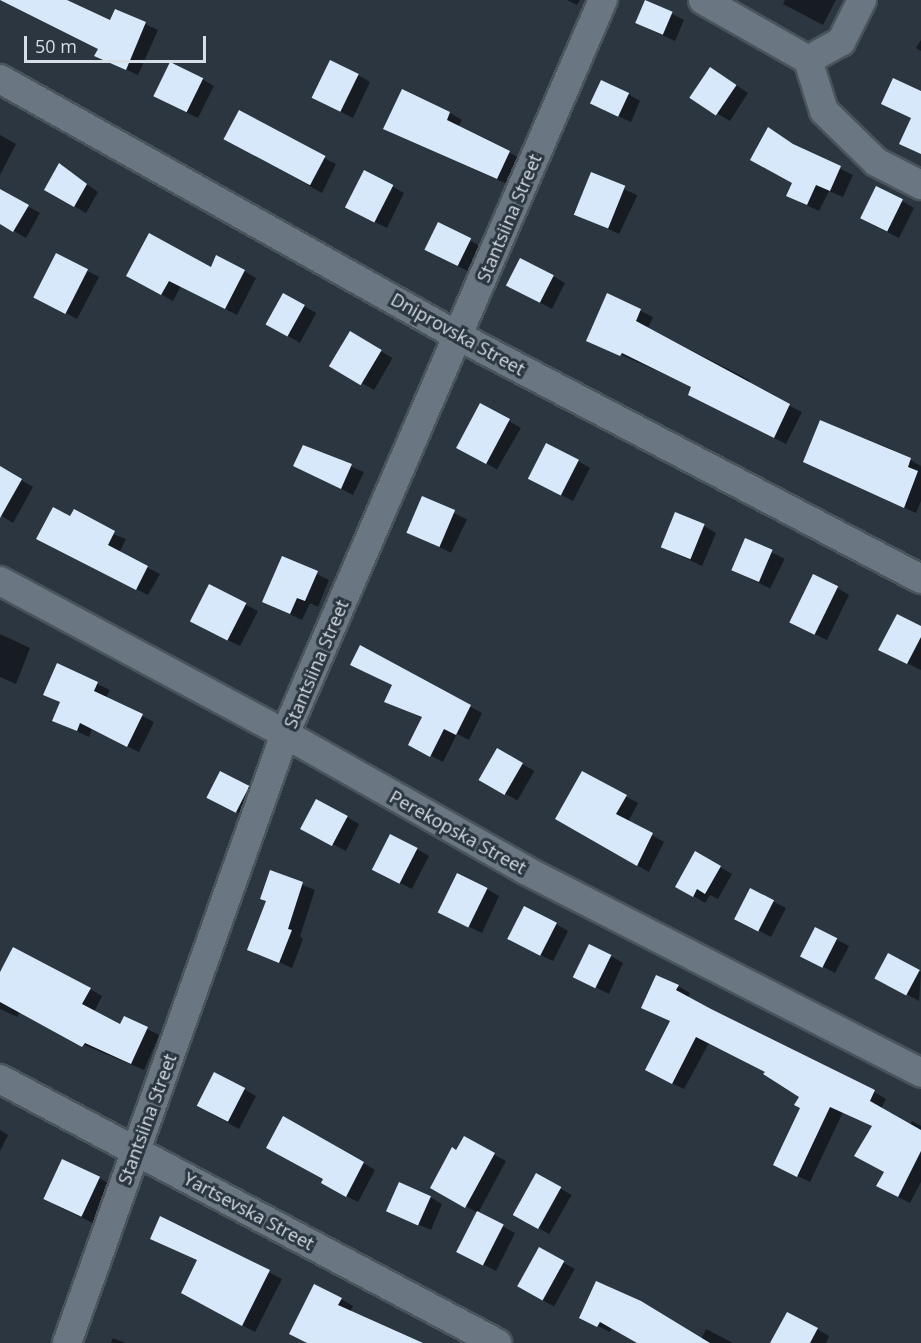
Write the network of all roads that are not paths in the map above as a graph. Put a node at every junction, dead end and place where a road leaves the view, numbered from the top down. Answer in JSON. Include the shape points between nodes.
{"nodes":[{"id":1,"x":603,"y":0,"type":"edge"},
{"id":2,"x":703,"y":0,"type":"edge"},
{"id":3,"x":862,"y":0,"type":"edge"},
{"id":4,"x":808,"y":60,"type":"junction"},
{"id":5,"x":0,"y":79,"type":"edge"},
{"id":6,"x":921,"y":185,"type":"edge"},
{"id":7,"x":459,"y":336,"type":"junction"},
{"id":8,"x":921,"y":579,"type":"edge"},
{"id":9,"x":0,"y":581,"type":"edge"},
{"id":10,"x":285,"y":734,"type":"junction"},
{"id":11,"x":921,"y":1073,"type":"edge"},
{"id":12,"x":0,"y":1079,"type":"edge"},
{"id":13,"x":136,"y":1151,"type":"junction"},
{"id":14,"x":67,"y":1343,"type":"edge"},
{"id":15,"x":497,"y":1343,"type":"edge"}],
"edges":[{"from":1,"to":7,"type":"street","name":"Stantsiina Street"},
{"from":2,"to":4,"type":"street"},
{"from":3,"to":4,"type":"street","via":[[841,42]]},
{"from":4,"to":6,"type":"street","via":[[824,111],[876,162]]},
{"from":5,"to":7,"type":"street","name":"Dniprovska Street"},
{"from":7,"to":8,"type":"street","name":"Dniprovska Street"},
{"from":7,"to":10,"type":"street","name":"Stantsiina Street"},
{"from":9,"to":10,"type":"street","name":"Perekopska Street"},
{"from":10,"to":11,"type":"street","name":"Perekopska Street","via":[[525,870]]},
{"from":10,"to":13,"type":"street","name":"Stantsiina Street"},
{"from":12,"to":13,"type":"street","name":"Yartsevska Street"},
{"from":13,"to":14,"type":"street","name":"Stantsiina Street"},
{"from":13,"to":15,"type":"street","name":"Yartsevska Street"}]}
